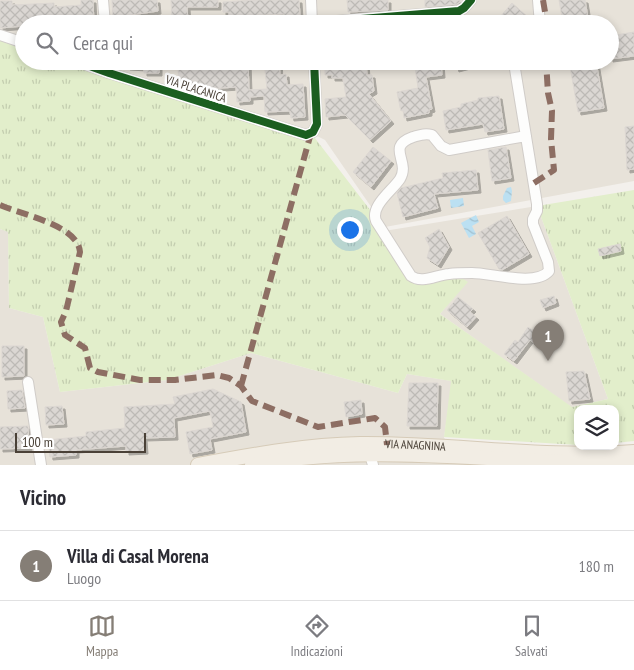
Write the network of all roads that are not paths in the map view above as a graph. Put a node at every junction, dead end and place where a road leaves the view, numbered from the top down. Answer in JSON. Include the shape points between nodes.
{"nodes":[{"id":1,"x":103,"y":0,"type":"edge"},
{"id":2,"x":311,"y":0,"type":"edge"},
{"id":3,"x":471,"y":0,"type":"edge"},
{"id":4,"x":538,"y":0,"type":"edge"},
{"id":5,"x":104,"y":15,"type":"edge"},
{"id":6,"x":312,"y":15,"type":"edge"},
{"id":7,"x":410,"y":15,"type":"edge"},
{"id":8,"x":539,"y":15,"type":"edge"},
{"id":9,"x":0,"y":35,"type":"edge"},
{"id":10,"x":15,"y":40,"type":"edge"},
{"id":11,"x":101,"y":70,"type":"edge"},
{"id":12,"x":109,"y":70,"type":"edge"},
{"id":13,"x":314,"y":70,"type":"edge"},
{"id":14,"x":515,"y":70,"type":"edge"},
{"id":15,"x":109,"y":73,"type":"junction"},
{"id":16,"x":526,"y":136,"type":"junction"},
{"id":17,"x":28,"y":382,"type":"dead end"},
{"id":18,"x":634,"y":452,"type":"edge"},
{"id":19,"x":599,"y":455,"type":"junction"},
{"id":20,"x":372,"y":460,"type":"edge"},
{"id":21,"x":634,"y":463,"type":"edge"},
{"id":22,"x":41,"y":465,"type":"edge"},
{"id":23,"x":198,"y":465,"type":"edge"},
{"id":24,"x":252,"y":465,"type":"edge"},
{"id":25,"x":588,"y":465,"type":"edge"}],
"edges":[{"from":1,"to":5,"type":"street"},
{"from":2,"to":6,"type":"street"},
{"from":3,"to":7,"type":"street","via":[[459,11]]},
{"from":4,"to":8,"type":"street"},
{"from":9,"to":10,"type":"street"},
{"from":11,"to":15,"type":"street","name":"VIA PLACANICA"},
{"from":12,"to":15,"type":"street"},
{"from":13,"to":15,"type":"street","name":"VIA PLACANICA","via":[[316,128],[311,133],[300,134]]},
{"from":14,"to":16,"type":"street"},
{"from":16,"to":16,"type":"street","via":[[537,204],[533,224],[549,265],[547,273],[524,278],[474,273],[423,279],[411,276],[374,215],[403,174],[400,145],[423,134],[432,135],[449,150]]},
{"from":17,"to":22,"type":"street"},
{"from":18,"to":19,"type":"main road","name":"VIA ANAGNINA"},
{"from":19,"to":23,"type":"main road","name":"VIA ANAGNINA","via":[[361,444],[293,448]]},
{"from":19,"to":25,"type":"street"},
{"from":20,"to":24,"type":"main road","name":"VIA ANAGNINA","via":[[314,456]]},
{"from":20,"to":25,"type":"main road","name":"VIA ANAGNINA"},
{"from":21,"to":25,"type":"main road","name":"VIA ANAGNINA"}]}
